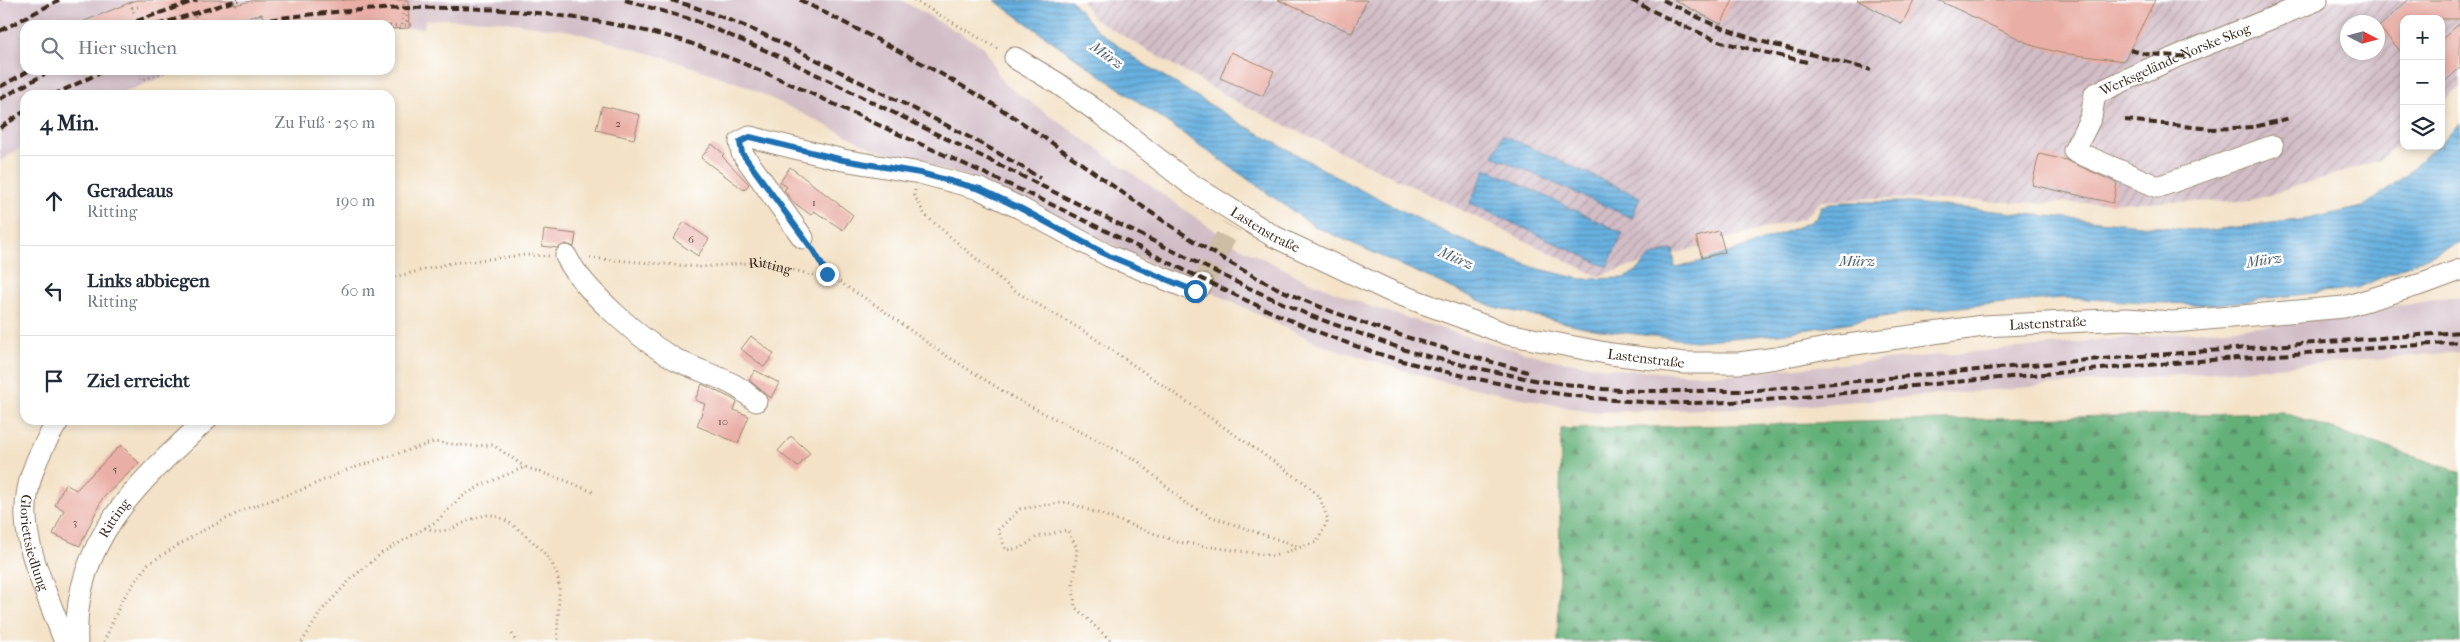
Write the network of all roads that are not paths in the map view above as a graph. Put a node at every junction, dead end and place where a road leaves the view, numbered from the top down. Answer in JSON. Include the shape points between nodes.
{"nodes":[{"id":1,"x":2317,"y":0,"type":"edge"},
{"id":2,"x":1015,"y":58,"type":"road end"},
{"id":3,"x":2273,"y":146,"type":"dead end"},
{"id":4,"x":803,"y":238,"type":"road end"},
{"id":5,"x":566,"y":256,"type":"road end"},
{"id":6,"x":2460,"y":270,"type":"edge"},
{"id":7,"x":1202,"y":284,"type":"dead end"},
{"id":8,"x":756,"y":401,"type":"dead end"},
{"id":9,"x":56,"y":425,"type":"edge"},
{"id":10,"x":201,"y":425,"type":"edge"},
{"id":11,"x":65,"y":642,"type":"edge"},
{"id":12,"x":77,"y":642,"type":"edge"}],
"edges":[{"from":1,"to":3,"type":"street","name":"Werksgelände Norske Skog","via":[[2178,56],[2095,94],[2091,117],[2074,151],[2158,187]]},
{"from":2,"to":6,"type":"street","name":"Lastenstraße","via":[[1098,112],[1234,219],[1390,291],[1507,334],[1611,354],[1685,363],[1739,363],[1982,326],[2116,319],[2174,322],[2344,307]]},
{"from":4,"to":7,"type":"street","via":[[742,153],[740,142],[744,139],[750,137],[843,160],[920,173],[980,189],[1109,256],[1173,284],[1195,291]]},
{"from":5,"to":8,"type":"street","via":[[620,319],[651,344],[677,360],[734,385]]},
{"from":9,"to":11,"type":"street","name":"Gloriettsiedlung","via":[[34,457],[23,492],[22,512],[32,561]]},
{"from":10,"to":12,"type":"street","name":"Ritting","via":[[116,512],[94,549],[79,599]]}]}
